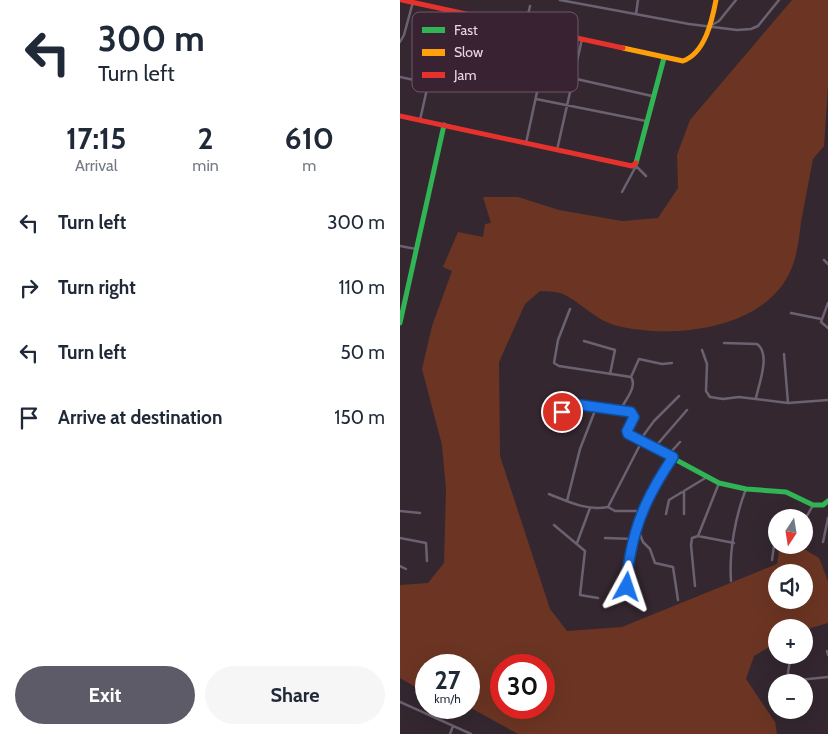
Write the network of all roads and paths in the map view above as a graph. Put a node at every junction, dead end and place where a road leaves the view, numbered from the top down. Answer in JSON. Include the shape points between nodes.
{"nodes":[{"id":1,"x":402,"y":0,"type":"edge"},
{"id":2,"x":560,"y":0,"type":"edge"},
{"id":3,"x":638,"y":0,"type":"edge"},
{"id":4,"x":716,"y":0,"type":"edge"},
{"id":5,"x":736,"y":0,"type":"edge"},
{"id":6,"x":779,"y":0,"type":"edge"},
{"id":7,"x":413,"y":2,"type":"junction"},
{"id":8,"x":530,"y":6,"type":"dead end"},
{"id":9,"x":445,"y":9,"type":"junction"},
{"id":10,"x":444,"y":12,"type":"edge"},
{"id":11,"x":458,"y":12,"type":"edge"},
{"id":12,"x":529,"y":12,"type":"edge"},
{"id":13,"x":636,"y":14,"type":"junction"},
{"id":14,"x":712,"y":26,"type":"junction"},
{"id":15,"x":578,"y":38,"type":"edge"},
{"id":16,"x":582,"y":39,"type":"junction"},
{"id":17,"x":400,"y":42,"type":"edge"},
{"id":18,"x":578,"y":55,"type":"edge"},
{"id":19,"x":664,"y":58,"type":"junction"},
{"id":20,"x":578,"y":79,"type":"edge"},
{"id":21,"x":426,"y":92,"type":"edge"},
{"id":22,"x":538,"y":92,"type":"edge"},
{"id":23,"x":569,"y":92,"type":"edge"},
{"id":24,"x":652,"y":96,"type":"junction"},
{"id":25,"x":536,"y":99,"type":"junction"},
{"id":26,"x":566,"y":105,"type":"junction"},
{"id":27,"x":400,"y":116,"type":"edge"},
{"id":28,"x":420,"y":120,"type":"junction"},
{"id":29,"x":646,"y":121,"type":"junction"},
{"id":30,"x":444,"y":125,"type":"junction"},
{"id":31,"x":526,"y":143,"type":"junction"},
{"id":32,"x":557,"y":150,"type":"junction"},
{"id":33,"x":636,"y":165,"type":"junction"},
{"id":34,"x":646,"y":176,"type":"dead end"},
{"id":35,"x":622,"y":192,"type":"dead end"},
{"id":36,"x":400,"y":246,"type":"edge"},
{"id":37,"x":417,"y":250,"type":"junction"},
{"id":38,"x":824,"y":260,"type":"dead end"},
{"id":39,"x":828,"y":264,"type":"edge"},
{"id":40,"x":828,"y":303,"type":"edge"},
{"id":41,"x":570,"y":309,"type":"dead end"},
{"id":42,"x":791,"y":313,"type":"dead end"},
{"id":43,"x":821,"y":319,"type":"junction"},
{"id":44,"x":400,"y":323,"type":"edge"},
{"id":45,"x":828,"y":328,"type":"edge"},
{"id":46,"x":584,"y":341,"type":"dead end"},
{"id":47,"x":724,"y":343,"type":"dead end"},
{"id":48,"x":702,"y":350,"type":"dead end"},
{"id":49,"x":784,"y":354,"type":"dead end"},
{"id":50,"x":672,"y":363,"type":"dead end"},
{"id":51,"x":610,"y":374,"type":"junction"},
{"id":52,"x":632,"y":377,"type":"junction"},
{"id":53,"x":679,"y":396,"type":"dead end"},
{"id":54,"x":756,"y":398,"type":"junction"},
{"id":55,"x":828,"y":400,"type":"edge"},
{"id":56,"x":788,"y":403,"type":"junction"},
{"id":57,"x":596,"y":408,"type":"junction"},
{"id":58,"x":687,"y":410,"type":"dead end"},
{"id":59,"x":620,"y":411,"type":"junction"},
{"id":60,"x":560,"y":414,"type":"dead end"},
{"id":61,"x":641,"y":440,"type":"junction"},
{"id":62,"x":680,"y":442,"type":"dead end"},
{"id":63,"x":656,"y":447,"type":"junction"},
{"id":64,"x":671,"y":455,"type":"junction"},
{"id":65,"x":707,"y":477,"type":"junction"},
{"id":66,"x":719,"y":483,"type":"junction"},
{"id":67,"x":746,"y":489,"type":"junction"},
{"id":68,"x":684,"y":491,"type":"junction"},
{"id":69,"x":549,"y":494,"type":"dead end"},
{"id":70,"x":567,"y":501,"type":"junction"},
{"id":71,"x":828,"y":504,"type":"edge"},
{"id":72,"x":813,"y":505,"type":"junction"},
{"id":73,"x":608,"y":507,"type":"junction"},
{"id":74,"x":590,"y":508,"type":"junction"},
{"id":75,"x":810,"y":509,"type":"edge"},
{"id":76,"x":400,"y":511,"type":"edge"},
{"id":77,"x":641,"y":511,"type":"junction"},
{"id":78,"x":420,"y":513,"type":"dead end"},
{"id":79,"x":666,"y":514,"type":"dead end"},
{"id":80,"x":684,"y":514,"type":"dead end"},
{"id":81,"x":828,"y":518,"type":"edge"},
{"id":82,"x":554,"y":525,"type":"dead end"},
{"id":83,"x":636,"y":526,"type":"junction"},
{"id":84,"x":698,"y":536,"type":"junction"},
{"id":85,"x":400,"y":538,"type":"edge"},
{"id":86,"x":605,"y":538,"type":"dead end"},
{"id":87,"x":634,"y":538,"type":"junction"},
{"id":88,"x":823,"y":542,"type":"dead end"},
{"id":89,"x":577,"y":543,"type":"junction"},
{"id":90,"x":734,"y":543,"type":"junction"},
{"id":91,"x":773,"y":554,"type":"edge"},
{"id":92,"x":772,"y":560,"type":"dead end"},
{"id":93,"x":427,"y":561,"type":"dead end"},
{"id":94,"x":400,"y":566,"type":"edge"},
{"id":95,"x":406,"y":569,"type":"dead end"},
{"id":96,"x":731,"y":581,"type":"dead end"},
{"id":97,"x":695,"y":586,"type":"dead end"},
{"id":98,"x":598,"y":598,"type":"dead end"},
{"id":99,"x":626,"y":600,"type":"dead end"},
{"id":100,"x":678,"y":600,"type":"dead end"},
{"id":101,"x":789,"y":664,"type":"edge"},
{"id":102,"x":828,"y":676,"type":"edge"},
{"id":103,"x":400,"y":702,"type":"edge"},
{"id":104,"x":453,"y":726,"type":"junction"},
{"id":105,"x":450,"y":734,"type":"edge"},
{"id":106,"x":471,"y":734,"type":"edge"}],
"edges":[{"from":1,"to":7,"type":"street"},
{"from":2,"to":13,"type":"street"},
{"from":3,"to":13,"type":"street"},
{"from":4,"to":14,"type":"street"},
{"from":5,"to":14,"type":"street"},
{"from":6,"to":14,"type":"street","via":[[758,26],[751,29]]},
{"from":7,"to":9,"type":"street"},
{"from":7,"to":17,"type":"street"},
{"from":8,"to":12,"type":"street"},
{"from":9,"to":10,"type":"street"},
{"from":9,"to":11,"type":"street"},
{"from":13,"to":14,"type":"street"},
{"from":14,"to":19,"type":"street","via":[[691,58],[684,61]]},
{"from":15,"to":16,"type":"street"},
{"from":16,"to":18,"type":"street"},
{"from":16,"to":19,"type":"street"},
{"from":19,"to":24,"type":"street"},
{"from":20,"to":24,"type":"street"},
{"from":21,"to":28,"type":"street"},
{"from":22,"to":25,"type":"street"},
{"from":23,"to":26,"type":"street"},
{"from":24,"to":29,"type":"street"},
{"from":25,"to":26,"type":"street"},
{"from":25,"to":31,"type":"street"},
{"from":26,"to":29,"type":"street"},
{"from":26,"to":32,"type":"street"},
{"from":27,"to":28,"type":"street"},
{"from":28,"to":30,"type":"street"},
{"from":29,"to":33,"type":"street"},
{"from":30,"to":31,"type":"street"},
{"from":30,"to":37,"type":"street"},
{"from":31,"to":32,"type":"street"},
{"from":32,"to":33,"type":"street"},
{"from":33,"to":34,"type":"street"},
{"from":33,"to":35,"type":"street"},
{"from":36,"to":37,"type":"street"},
{"from":37,"to":44,"type":"street"},
{"from":38,"to":39,"type":"street"},
{"from":40,"to":43,"type":"street"},
{"from":41,"to":51,"type":"street","via":[[558,340],[554,363]]},
{"from":42,"to":43,"type":"street"},
{"from":43,"to":45,"type":"street","via":[[821,324]]},
{"from":46,"to":51,"type":"street","via":[[615,350]]},
{"from":47,"to":54,"type":"street","via":[[757,344],[762,349],[763,362]]},
{"from":48,"to":54,"type":"street","via":[[707,364],[707,395]]},
{"from":49,"to":56,"type":"street"},
{"from":50,"to":52,"type":"street","via":[[639,359]]},
{"from":51,"to":52,"type":"street"},
{"from":52,"to":59,"type":"street","via":[[633,388]]},
{"from":53,"to":61,"type":"street","via":[[654,421]]},
{"from":54,"to":56,"type":"street"},
{"from":55,"to":56,"type":"street"},
{"from":57,"to":59,"type":"street"},
{"from":57,"to":60,"type":"street","via":[[571,405]]},
{"from":57,"to":70,"type":"street","via":[[580,449]]},
{"from":58,"to":63,"type":"street"},
{"from":59,"to":61,"type":"street","via":[[633,414],[627,433]]},
{"from":61,"to":63,"type":"street"},
{"from":61,"to":73,"type":"street"},
{"from":62,"to":64,"type":"street"},
{"from":63,"to":64,"type":"street"},
{"from":64,"to":65,"type":"street"},
{"from":64,"to":77,"type":"street"},
{"from":65,"to":66,"type":"street"},
{"from":65,"to":68,"type":"street"},
{"from":66,"to":67,"type":"street"},
{"from":66,"to":84,"type":"street"},
{"from":67,"to":72,"type":"street","via":[[786,492]]},
{"from":67,"to":90,"type":"street"},
{"from":68,"to":79,"type":"street","via":[[669,500]]},
{"from":68,"to":80,"type":"street"},
{"from":69,"to":70,"type":"street"},
{"from":70,"to":74,"type":"street"},
{"from":71,"to":72,"type":"street"},
{"from":72,"to":75,"type":"street"},
{"from":73,"to":74,"type":"street"},
{"from":73,"to":77,"type":"street","via":[[613,511]]},
{"from":74,"to":89,"type":"street"},
{"from":76,"to":78,"type":"street"},
{"from":77,"to":83,"type":"street"},
{"from":81,"to":88,"type":"street"},
{"from":82,"to":89,"type":"street"},
{"from":83,"to":87,"type":"street"},
{"from":83,"to":100,"type":"street","via":[[655,563],[673,567]]},
{"from":84,"to":90,"type":"street"},
{"from":84,"to":97,"type":"street","via":[[692,538],[691,545]]},
{"from":85,"to":93,"type":"street","via":[[426,543]]},
{"from":86,"to":87,"type":"street"},
{"from":87,"to":99,"type":"street","via":[[626,577]]},
{"from":89,"to":98,"type":"street","via":[[585,554],[580,595]]},
{"from":90,"to":96,"type":"street"},
{"from":91,"to":92,"type":"street"},
{"from":94,"to":95,"type":"street"},
{"from":101,"to":102,"type":"street","via":[[789,681]]},
{"from":103,"to":104,"type":"street"},
{"from":104,"to":105,"type":"street"},
{"from":104,"to":106,"type":"street"}]}
